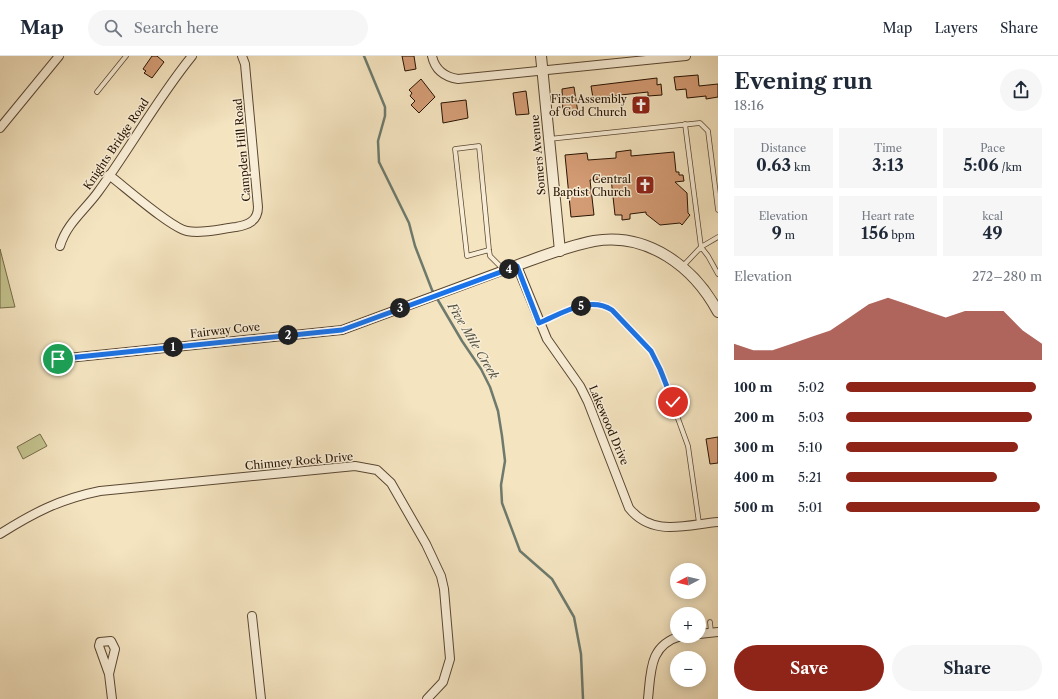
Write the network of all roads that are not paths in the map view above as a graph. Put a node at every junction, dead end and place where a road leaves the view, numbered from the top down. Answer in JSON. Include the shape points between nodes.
{"nodes":[{"id":1,"x":59,"y":56,"type":"edge"},
{"id":2,"x":126,"y":56,"type":"edge"},
{"id":3,"x":192,"y":56,"type":"edge"},
{"id":4,"x":242,"y":56,"type":"edge"},
{"id":5,"x":432,"y":56,"type":"edge"},
{"id":6,"x":541,"y":56,"type":"edge"},
{"id":7,"x":686,"y":56,"type":"edge"},
{"id":8,"x":649,"y":58,"type":"edge"},
{"id":9,"x":543,"y":71,"type":"junction"},
{"id":10,"x":97,"y":92,"type":"dead end"},
{"id":11,"x":685,"y":124,"type":"junction"},
{"id":12,"x":0,"y":128,"type":"edge"},
{"id":13,"x":548,"y":139,"type":"junction"},
{"id":14,"x":109,"y":175,"type":"junction"},
{"id":15,"x":718,"y":210,"type":"edge"},
{"id":16,"x":718,"y":239,"type":"edge"},
{"id":17,"x":60,"y":246,"type":"dead end"},
{"id":18,"x":701,"y":248,"type":"junction"},
{"id":19,"x":489,"y":250,"type":"junction"},
{"id":20,"x":560,"y":251,"type":"junction"},
{"id":21,"x":517,"y":266,"type":"junction"},
{"id":22,"x":683,"y":266,"type":"junction"},
{"id":23,"x":504,"y":270,"type":"junction"},
{"id":24,"x":718,"y":274,"type":"edge"},
{"id":25,"x":718,"y":312,"type":"edge"},
{"id":26,"x":539,"y":323,"type":"junction"},
{"id":27,"x":58,"y":359,"type":"dead end"},
{"id":28,"x":718,"y":522,"type":"edge"},
{"id":29,"x":700,"y":523,"type":"junction"},
{"id":30,"x":0,"y":534,"type":"edge"},
{"id":31,"x":252,"y":616,"type":"dead end"},
{"id":32,"x":710,"y":622,"type":"dead end"},
{"id":33,"x":715,"y":633,"type":"edge"},
{"id":34,"x":670,"y":641,"type":"edge"},
{"id":35,"x":110,"y":674,"type":"dead end"},
{"id":36,"x":112,"y":699,"type":"edge"},
{"id":37,"x":261,"y":699,"type":"edge"},
{"id":38,"x":427,"y":699,"type":"edge"},
{"id":39,"x":648,"y":699,"type":"edge"}],
"edges":[{"from":1,"to":12,"type":"street"},
{"from":2,"to":10,"type":"lane"},
{"from":3,"to":14,"type":"street","name":"Knights Bridge Road","via":[[166,89]]},
{"from":4,"to":14,"type":"street","name":"Campden Hill Road","via":[[245,64],[258,207],[258,215],[251,223],[199,232],[187,231],[174,225]]},
{"from":5,"to":9,"type":"street","via":[[440,72],[458,79]]},
{"from":6,"to":9,"type":"street","name":"Somers Avenue"},
{"from":7,"to":8,"type":"street"},
{"from":8,"to":9,"type":"street"},
{"from":9,"to":13,"type":"street","name":"Somers Avenue"},
{"from":11,"to":13,"type":"lane"},
{"from":11,"to":15,"type":"lane","via":[[700,123],[708,131]]},
{"from":11,"to":18,"type":"lane"},
{"from":13,"to":20,"type":"street","name":"Somers Avenue"},
{"from":14,"to":17,"type":"street","name":"Knights Bridge Road","via":[[64,232]]},
{"from":16,"to":18,"type":"lane"},
{"from":18,"to":22,"type":"lane"},
{"from":18,"to":24,"type":"lane"},
{"from":19,"to":19,"type":"lane","via":[[479,146],[455,149],[467,256]]},
{"from":19,"to":23,"type":"lane","via":[[490,256]]},
{"from":20,"to":21,"type":"street"},
{"from":20,"to":22,"type":"street","via":[[594,241],[617,241],[649,247]]},
{"from":21,"to":23,"type":"street"},
{"from":21,"to":26,"type":"street","name":"Lakewood Drive"},
{"from":22,"to":25,"type":"street","via":[[704,289]]},
{"from":23,"to":27,"type":"street","name":"Fairway Cove","via":[[342,330]]},
{"from":26,"to":29,"type":"street","name":"Lakewood Drive","via":[[588,402],[629,508],[636,516],[653,526]]},
{"from":26,"to":29,"type":"lane","via":[[584,305],[599,304],[612,310],[651,351],[688,446]]},
{"from":28,"to":29,"type":"street","name":"Lakewood Drive"},
{"from":30,"to":38,"type":"street","name":"Chimney Rock Drive","via":[[57,502],[100,491],[355,466],[372,468],[384,475],[393,486],[441,576],[450,659],[443,682]]},
{"from":31,"to":37,"type":"street"},
{"from":32,"to":33,"type":"lane"},
{"from":34,"to":39,"type":"street","via":[[665,643],[653,659]]},
{"from":35,"to":36,"type":"street"}]}
